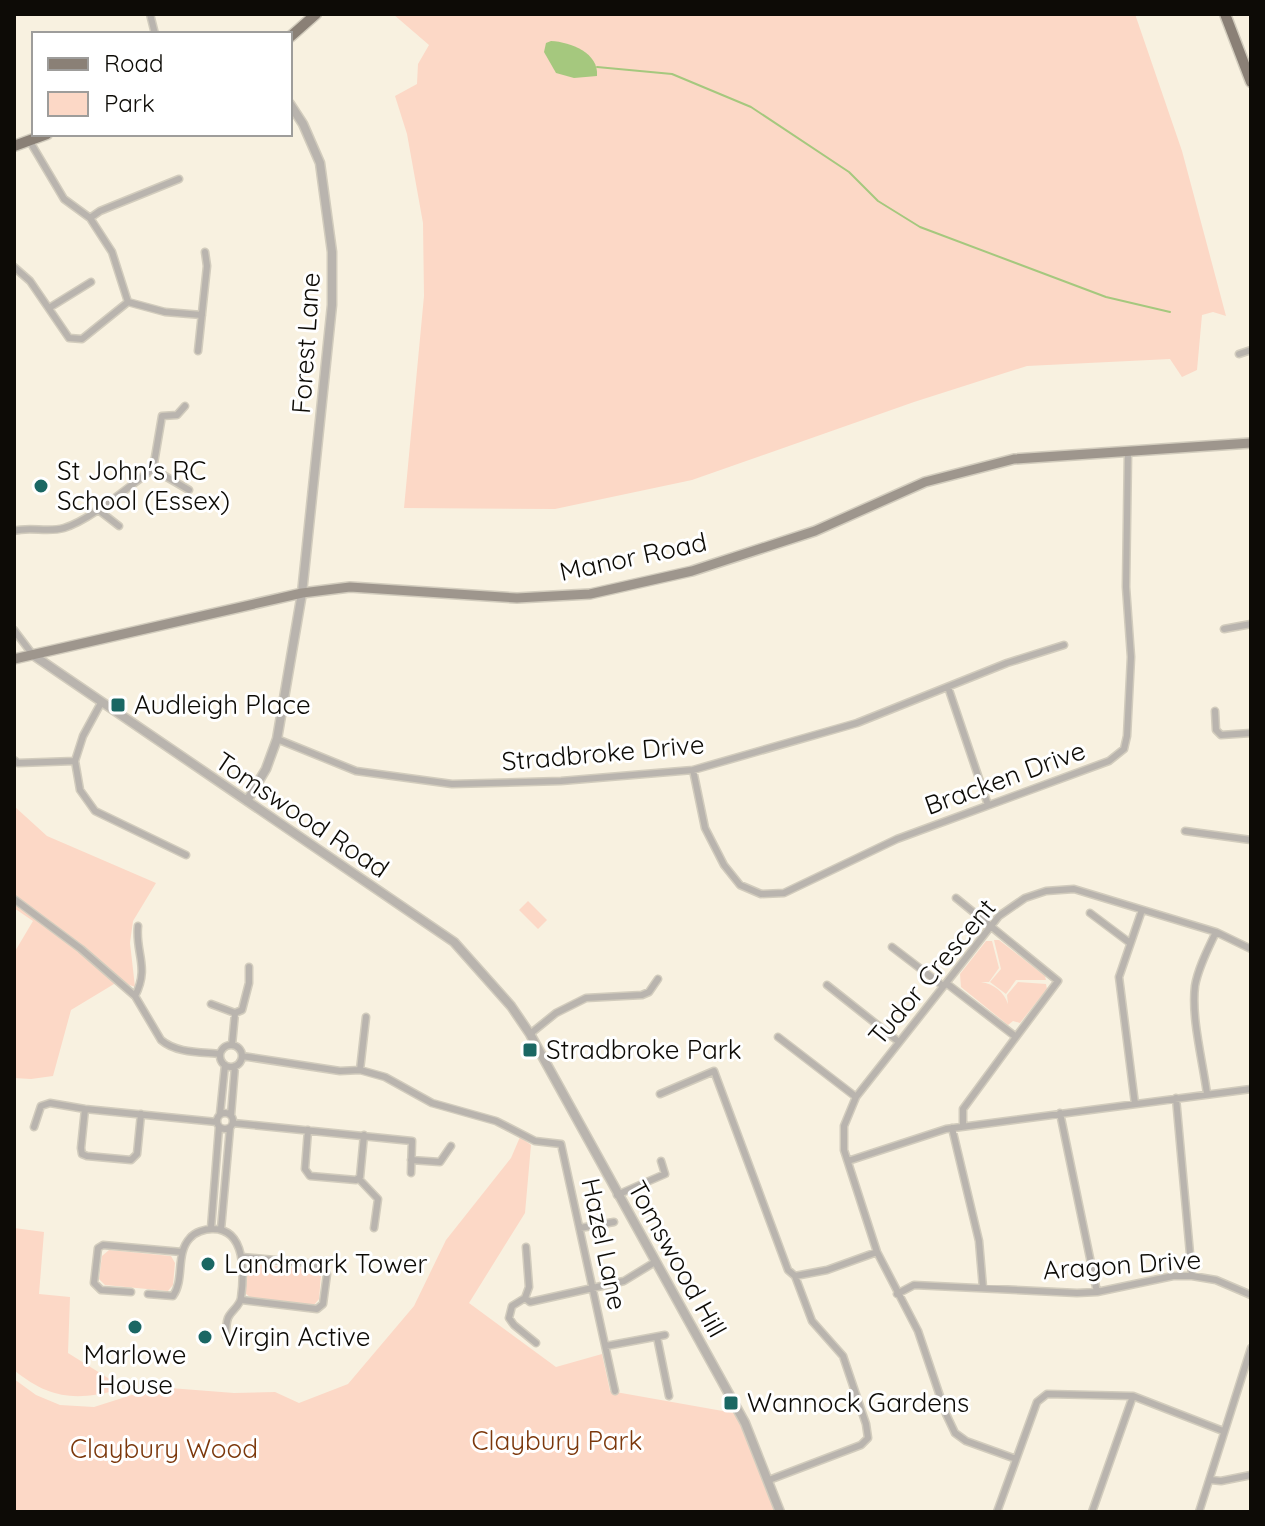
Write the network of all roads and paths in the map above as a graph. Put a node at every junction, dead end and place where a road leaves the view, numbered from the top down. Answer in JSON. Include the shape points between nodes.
{"nodes":[{"id":1,"x":316,"y":14,"type":"edge"},
{"id":2,"x":1225,"y":14,"type":"edge"},
{"id":3,"x":292,"y":35,"type":"edge"},
{"id":4,"x":1251,"y":82,"type":"edge"},
{"id":5,"x":292,"y":107,"type":"edge"},
{"id":6,"x":41,"y":136,"type":"edge"},
{"id":7,"x":29,"y":140,"type":"junction"},
{"id":8,"x":14,"y":146,"type":"edge"},
{"id":9,"x":179,"y":179,"type":"dead end"},
{"id":10,"x":90,"y":218,"type":"junction"},
{"id":11,"x":205,"y":252,"type":"dead end"},
{"id":12,"x":14,"y":267,"type":"edge"},
{"id":13,"x":91,"y":282,"type":"dead end"},
{"id":14,"x":128,"y":302,"type":"junction"},
{"id":15,"x":49,"y":308,"type":"junction"},
{"id":16,"x":202,"y":315,"type":"junction"},
{"id":17,"x":1251,"y":350,"type":"edge"},
{"id":18,"x":198,"y":351,"type":"dead end"},
{"id":19,"x":1239,"y":354,"type":"dead end"},
{"id":20,"x":185,"y":406,"type":"dead end"},
{"id":21,"x":1251,"y":443,"type":"edge"},
{"id":22,"x":1128,"y":452,"type":"junction"},
{"id":23,"x":153,"y":469,"type":"junction"},
{"id":24,"x":189,"y":490,"type":"dead end"},
{"id":25,"x":97,"y":509,"type":"junction"},
{"id":26,"x":119,"y":526,"type":"dead end"},
{"id":27,"x":14,"y":531,"type":"edge"},
{"id":28,"x":302,"y":593,"type":"junction"},
{"id":29,"x":1251,"y":624,"type":"edge"},
{"id":30,"x":1224,"y":629,"type":"dead end"},
{"id":31,"x":14,"y":630,"type":"edge"},
{"id":32,"x":1064,"y":645,"type":"dead end"},
{"id":33,"x":33,"y":655,"type":"junction"},
{"id":34,"x":14,"y":659,"type":"edge"},
{"id":35,"x":948,"y":687,"type":"junction"},
{"id":36,"x":101,"y":703,"type":"junction"},
{"id":37,"x":1215,"y":711,"type":"dead end"},
{"id":38,"x":1251,"y":733,"type":"edge"},
{"id":39,"x":277,"y":739,"type":"junction"},
{"id":40,"x":14,"y":760,"type":"edge"},
{"id":41,"x":75,"y":761,"type":"junction"},
{"id":42,"x":693,"y":770,"type":"junction"},
{"id":43,"x":247,"y":801,"type":"junction"},
{"id":44,"x":988,"y":805,"type":"junction"},
{"id":45,"x":1185,"y":831,"type":"dead end"},
{"id":46,"x":1251,"y":840,"type":"edge"},
{"id":47,"x":186,"y":855,"type":"dead end"},
{"id":48,"x":956,"y":898,"type":"dead end"},
{"id":49,"x":14,"y":899,"type":"edge"},
{"id":50,"x":1142,"y":910,"type":"junction"},
{"id":51,"x":1090,"y":913,"type":"dead end"},
{"id":52,"x":138,"y":926,"type":"dead end"},
{"id":53,"x":990,"y":927,"type":"junction"},
{"id":54,"x":1216,"y":932,"type":"junction"},
{"id":55,"x":1130,"y":943,"type":"junction"},
{"id":56,"x":892,"y":947,"type":"dead end"},
{"id":57,"x":1251,"y":949,"type":"edge"},
{"id":58,"x":249,"y":967,"type":"dead end"},
{"id":59,"x":658,"y":979,"type":"dead end"},
{"id":60,"x":945,"y":984,"type":"junction"},
{"id":61,"x":827,"y":985,"type":"dead end"},
{"id":62,"x":135,"y":996,"type":"junction"},
{"id":63,"x":211,"y":1004,"type":"dead end"},
{"id":64,"x":235,"y":1013,"type":"junction"},
{"id":65,"x":366,"y":1017,"type":"dead end"},
{"id":66,"x":529,"y":1033,"type":"junction"},
{"id":67,"x":778,"y":1037,"type":"dead end"},
{"id":68,"x":1016,"y":1037,"type":"junction"},
{"id":69,"x":899,"y":1042,"type":"junction"},
{"id":70,"x":232,"y":1045,"type":"junction"},
{"id":71,"x":220,"y":1054,"type":"junction"},
{"id":72,"x":242,"y":1056,"type":"junction"},
{"id":73,"x":225,"y":1065,"type":"junction"},
{"id":74,"x":235,"y":1066,"type":"junction"},
{"id":75,"x":360,"y":1070,"type":"junction"},
{"id":76,"x":1251,"y":1089,"type":"edge"},
{"id":77,"x":660,"y":1094,"type":"dead end"},
{"id":78,"x":1207,"y":1094,"type":"junction"},
{"id":79,"x":856,"y":1097,"type":"junction"},
{"id":80,"x":1176,"y":1098,"type":"junction"},
{"id":81,"x":1135,"y":1104,"type":"junction"},
{"id":82,"x":85,"y":1109,"type":"junction"},
{"id":83,"x":1060,"y":1113,"type":"junction"},
{"id":84,"x":141,"y":1114,"type":"junction"},
{"id":85,"x":220,"y":1114,"type":"junction"},
{"id":86,"x":231,"y":1122,"type":"junction"},
{"id":87,"x":218,"y":1125,"type":"junction"},
{"id":88,"x":963,"y":1126,"type":"junction"},
{"id":89,"x":34,"y":1127,"type":"dead end"},
{"id":90,"x":952,"y":1128,"type":"junction"},
{"id":91,"x":308,"y":1130,"type":"junction"},
{"id":92,"x":364,"y":1135,"type":"junction"},
{"id":93,"x":451,"y":1146,"type":"dead end"},
{"id":94,"x":411,"y":1160,"type":"junction"},
{"id":95,"x":661,"y":1161,"type":"dead end"},
{"id":96,"x":848,"y":1161,"type":"junction"},
{"id":97,"x":411,"y":1173,"type":"dead end"},
{"id":98,"x":359,"y":1179,"type":"junction"},
{"id":99,"x":617,"y":1195,"type":"junction"},
{"id":100,"x":614,"y":1222,"type":"dead end"},
{"id":101,"x":211,"y":1228,"type":"junction"},
{"id":102,"x":374,"y":1228,"type":"dead end"},
{"id":103,"x":580,"y":1228,"type":"junction"},
{"id":104,"x":221,"y":1229,"type":"junction"},
{"id":105,"x":526,"y":1247,"type":"dead end"},
{"id":106,"x":182,"y":1252,"type":"junction"},
{"id":107,"x":877,"y":1252,"type":"junction"},
{"id":108,"x":242,"y":1257,"type":"junction"},
{"id":109,"x":655,"y":1262,"type":"junction"},
{"id":110,"x":795,"y":1276,"type":"junction"},
{"id":111,"x":1192,"y":1276,"type":"junction"},
{"id":112,"x":592,"y":1288,"type":"junction"},
{"id":113,"x":983,"y":1288,"type":"junction"},
{"id":114,"x":131,"y":1292,"type":"dead end"},
{"id":115,"x":1097,"y":1292,"type":"junction"},
{"id":116,"x":148,"y":1294,"type":"dead end"},
{"id":117,"x":897,"y":1294,"type":"junction"},
{"id":118,"x":1251,"y":1295,"type":"edge"},
{"id":119,"x":242,"y":1300,"type":"junction"},
{"id":120,"x":527,"y":1300,"type":"junction"},
{"id":121,"x":665,"y":1335,"type":"dead end"},
{"id":122,"x":226,"y":1336,"type":"dead end"},
{"id":123,"x":657,"y":1337,"type":"junction"},
{"id":124,"x":536,"y":1343,"type":"dead end"},
{"id":125,"x":606,"y":1346,"type":"junction"},
{"id":126,"x":1251,"y":1348,"type":"edge"},
{"id":127,"x":674,"y":1368,"type":"dead end"},
{"id":128,"x":664,"y":1370,"type":"junction"},
{"id":129,"x":615,"y":1391,"type":"dead end"},
{"id":130,"x":669,"y":1396,"type":"dead end"},
{"id":131,"x":1133,"y":1396,"type":"junction"},
{"id":132,"x":1223,"y":1431,"type":"junction"},
{"id":133,"x":1016,"y":1459,"type":"junction"},
{"id":134,"x":1251,"y":1475,"type":"edge"},
{"id":135,"x":769,"y":1480,"type":"junction"},
{"id":136,"x":1211,"y":1480,"type":"junction"},
{"id":137,"x":780,"y":1512,"type":"edge"},
{"id":138,"x":997,"y":1512,"type":"edge"},
{"id":139,"x":1092,"y":1512,"type":"edge"},
{"id":140,"x":1199,"y":1512,"type":"edge"}],
"edges":[{"from":1,"to":3,"type":"main road"},
{"from":2,"to":4,"type":"main road"},
{"from":5,"to":28,"type":"street","name":"Forest Lane","via":[[320,163],[332,252],[332,305]]},
{"from":6,"to":7,"type":"main road"},
{"from":7,"to":8,"type":"main road"},
{"from":7,"to":10,"type":"street","via":[[64,199]]},
{"from":9,"to":10,"type":"street"},
{"from":10,"to":14,"type":"street","via":[[112,252]]},
{"from":11,"to":16,"type":"street"},
{"from":12,"to":15,"type":"street"},
{"from":13,"to":15,"type":"street"},
{"from":14,"to":15,"type":"street","via":[[82,339],[69,338]]},
{"from":14,"to":16,"type":"street"},
{"from":16,"to":18,"type":"street"},
{"from":17,"to":19,"type":"street"},
{"from":20,"to":23,"type":"street","via":[[177,415],[162,416]]},
{"from":21,"to":22,"type":"main road","name":"Manor Road"},
{"from":22,"to":28,"type":"main road","name":"Manor Road","via":[[1014,459],[925,482],[815,531],[692,571],[590,594],[517,598],[350,587]]},
{"from":22,"to":44,"type":"street","name":"Bracken Drive","via":[[1131,657],[1124,749],[1109,761]]},
{"from":23,"to":24,"type":"street"},
{"from":23,"to":25,"type":"street"},
{"from":25,"to":26,"type":"street"},
{"from":25,"to":27,"type":"street","via":[[64,528]]},
{"from":28,"to":33,"type":"main road","name":"Manor Road"},
{"from":28,"to":39,"type":"street","name":"Forest Lane"},
{"from":29,"to":30,"type":"street"},
{"from":31,"to":33,"type":"street"},
{"from":32,"to":35,"type":"street","name":"Stradbroke Drive"},
{"from":33,"to":34,"type":"main road","name":"Manor Road"},
{"from":33,"to":36,"type":"street","name":"Tomswood Road"},
{"from":35,"to":42,"type":"street","name":"Stradbroke Drive","via":[[857,723]]},
{"from":35,"to":44,"type":"street"},
{"from":36,"to":41,"type":"street"},
{"from":36,"to":43,"type":"street","name":"Tomswood Road"},
{"from":37,"to":38,"type":"street","via":[[1221,735]]},
{"from":39,"to":42,"type":"street","name":"Stradbroke Drive","via":[[356,771],[452,784]]},
{"from":39,"to":43,"type":"street","name":"Forest Lane"},
{"from":40,"to":41,"type":"street"},
{"from":41,"to":47,"type":"street","via":[[80,790],[95,811]]},
{"from":42,"to":44,"type":"street","name":"Bracken Drive","via":[[705,828],[724,865],[740,885],[761,894],[784,893],[897,839]]},
{"from":43,"to":66,"type":"street","name":"Tomswood Road","via":[[454,942]]},
{"from":45,"to":46,"type":"street"},
{"from":48,"to":53,"type":"street"},
{"from":49,"to":62,"type":"street"},
{"from":50,"to":53,"type":"street","name":"Tudor Crescent","via":[[1059,889],[1025,898]]},
{"from":50,"to":54,"type":"street","name":"Tudor Crescent"},
{"from":50,"to":55,"type":"street"},
{"from":51,"to":55,"type":"street"},
{"from":52,"to":62,"type":"street","via":[[143,972]]},
{"from":53,"to":60,"type":"street","name":"Tudor Crescent"},
{"from":53,"to":68,"type":"street","via":[[1058,981]]},
{"from":54,"to":57,"type":"street","name":"Tudor Crescent"},
{"from":54,"to":78,"type":"street","via":[[1195,987]]},
{"from":55,"to":81,"type":"street","via":[[1119,977]]},
{"from":56,"to":60,"type":"street"},
{"from":58,"to":64,"type":"street","via":[[246,1001]]},
{"from":59,"to":66,"type":"street","via":[[642,995],[572,1003]]},
{"from":60,"to":68,"type":"street"},
{"from":60,"to":69,"type":"street","name":"Tudor Crescent"},
{"from":61,"to":69,"type":"street"},
{"from":62,"to":71,"type":"street","via":[[166,1045]]},
{"from":63,"to":64,"type":"street"},
{"from":64,"to":70,"type":"street"},
{"from":65,"to":75,"type":"street"},
{"from":66,"to":99,"type":"street","name":"Tomswood Hill"},
{"from":67,"to":79,"type":"street"},
{"from":68,"to":88,"type":"street","via":[[963,1109]]},
{"from":69,"to":79,"type":"street","name":"Tudor Crescent"},
{"from":70,"to":71,"type":"street"},
{"from":70,"to":72,"type":"street"},
{"from":71,"to":73,"type":"street"},
{"from":72,"to":74,"type":"street"},
{"from":72,"to":75,"type":"street"},
{"from":73,"to":74,"type":"street"},
{"from":73,"to":85,"type":"street"},
{"from":74,"to":86,"type":"street"},
{"from":75,"to":103,"type":"street","name":"Hazel Lane","via":[[385,1077],[432,1103],[496,1121],[524,1137],[561,1144]]},
{"from":76,"to":78,"type":"street"},
{"from":77,"to":110,"type":"street","via":[[714,1071],[788,1270]]},
{"from":78,"to":80,"type":"street"},
{"from":79,"to":96,"type":"street","name":"Tudor Crescent","via":[[844,1126]]},
{"from":80,"to":81,"type":"street"},
{"from":80,"to":111,"type":"street"},
{"from":81,"to":83,"type":"street"},
{"from":82,"to":84,"type":"street"},
{"from":82,"to":84,"type":"street","via":[[82,1154],[131,1160],[137,1154]]},
{"from":82,"to":89,"type":"street","via":[[46,1104]]},
{"from":83,"to":88,"type":"street"},
{"from":83,"to":115,"type":"street"},
{"from":84,"to":87,"type":"street"},
{"from":85,"to":86,"type":"street"},
{"from":85,"to":87,"type":"street"},
{"from":86,"to":87,"type":"street"},
{"from":86,"to":91,"type":"street"},
{"from":86,"to":104,"type":"street"},
{"from":87,"to":101,"type":"street"},
{"from":88,"to":90,"type":"street"},
{"from":90,"to":96,"type":"street"},
{"from":90,"to":113,"type":"street","via":[[979,1241]]},
{"from":91,"to":92,"type":"street"},
{"from":91,"to":98,"type":"street","via":[[305,1169],[310,1176]]},
{"from":92,"to":94,"type":"street","via":[[412,1141]]},
{"from":92,"to":98,"type":"street"},
{"from":93,"to":94,"type":"street","via":[[440,1162]]},
{"from":94,"to":97,"type":"street"},
{"from":95,"to":99,"type":"street","via":[[665,1174]]},
{"from":96,"to":107,"type":"street","name":"Tudor Crescent"},
{"from":98,"to":102,"type":"street","via":[[378,1199]]},
{"from":99,"to":109,"type":"street","name":"Tomswood Hill"},
{"from":100,"to":103,"type":"street"},
{"from":101,"to":104,"type":"street"},
{"from":101,"to":106,"type":"street","via":[[191,1237]]},
{"from":103,"to":112,"type":"street","name":"Hazel Lane"},
{"from":104,"to":108,"type":"street","via":[[234,1239]]},
{"from":105,"to":120,"type":"street"},
{"from":106,"to":114,"type":"street","via":[[98,1248],[94,1283],[101,1290]]},
{"from":106,"to":116,"type":"street","via":[[173,1296]]},
{"from":107,"to":110,"type":"street"},
{"from":107,"to":117,"type":"street","name":"Tudor Crescent"},
{"from":108,"to":119,"type":"street"},
{"from":108,"to":119,"type":"street","via":[[316,1264],[327,1274],[323,1304],[317,1309]]},
{"from":109,"to":112,"type":"street","via":[[624,1281]]},
{"from":109,"to":135,"type":"street","name":"Tomswood Hill","via":[[745,1423]]},
{"from":110,"to":135,"type":"street","via":[[812,1321],[843,1356],[868,1438]]},
{"from":111,"to":115,"type":"street","name":"Aragon Drive"},
{"from":111,"to":118,"type":"street","name":"Aragon Drive"},
{"from":112,"to":120,"type":"street"},
{"from":112,"to":125,"type":"street","name":"Hazel Lane"},
{"from":113,"to":115,"type":"street","name":"Aragon Drive"},
{"from":113,"to":117,"type":"street","name":"Aragon Drive","via":[[914,1285]]},
{"from":117,"to":133,"type":"street","name":"Tudor Crescent","via":[[923,1343],[955,1433]]},
{"from":119,"to":122,"type":"street","via":[[227,1319]]},
{"from":120,"to":124,"type":"street","via":[[512,1306],[509,1318]]},
{"from":121,"to":123,"type":"street"},
{"from":123,"to":125,"type":"street"},
{"from":123,"to":128,"type":"street"},
{"from":125,"to":129,"type":"street","name":"Hazel Lane"},
{"from":126,"to":132,"type":"street"},
{"from":127,"to":128,"type":"street"},
{"from":128,"to":130,"type":"street"},
{"from":131,"to":132,"type":"street"},
{"from":131,"to":133,"type":"street","via":[[1047,1394],[1037,1402]]},
{"from":131,"to":139,"type":"street"},
{"from":132,"to":136,"type":"street"},
{"from":133,"to":138,"type":"street"},
{"from":134,"to":136,"type":"street"},
{"from":135,"to":137,"type":"street","name":"Tomswood Hill"},
{"from":136,"to":140,"type":"street"}]}
